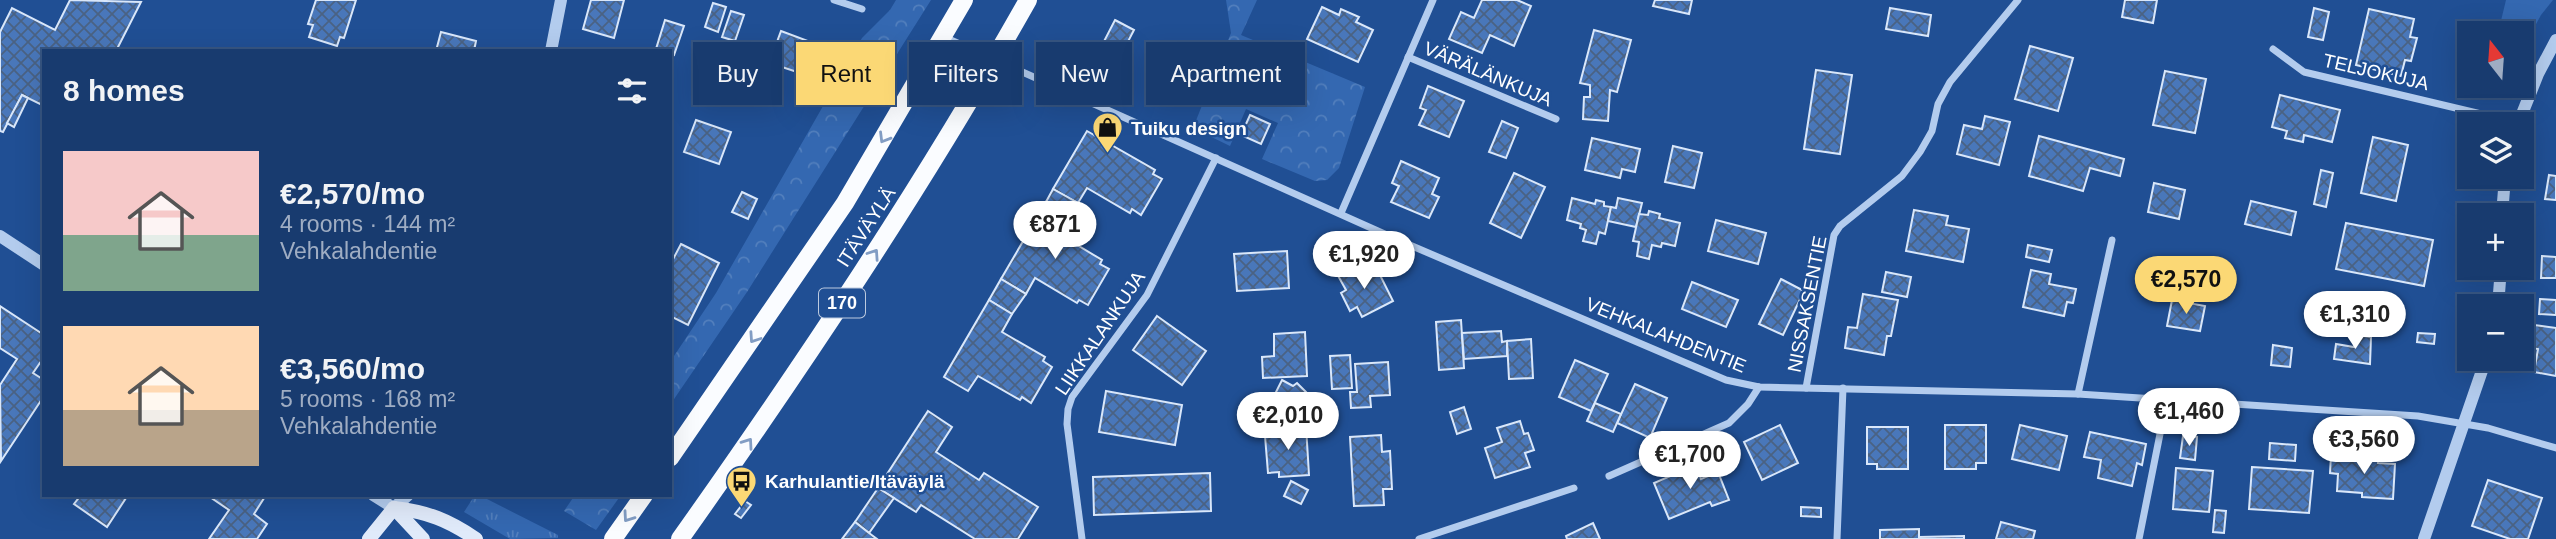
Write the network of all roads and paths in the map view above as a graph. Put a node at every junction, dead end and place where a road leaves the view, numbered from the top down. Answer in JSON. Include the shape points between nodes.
{"nodes":[{"id":1,"x":561,"y":0,"type":"edge"},
{"id":2,"x":834,"y":0,"type":"edge"},
{"id":3,"x":964,"y":0,"type":"edge"},
{"id":4,"x":1028,"y":0,"type":"edge"},
{"id":5,"x":1433,"y":0,"type":"edge"},
{"id":6,"x":2018,"y":0,"type":"edge"},
{"id":7,"x":862,"y":9,"type":"dead end"},
{"id":8,"x":944,"y":37,"type":"junction"},
{"id":9,"x":2556,"y":41,"type":"edge"},
{"id":10,"x":955,"y":42,"type":"edge"},
{"id":11,"x":1004,"y":42,"type":"edge"},
{"id":12,"x":551,"y":49,"type":"edge"},
{"id":13,"x":2273,"y":50,"type":"dead end"},
{"id":14,"x":1408,"y":57,"type":"junction"},
{"id":15,"x":1022,"y":72,"type":"edge"},
{"id":16,"x":966,"y":105,"type":"edge"},
{"id":17,"x":2473,"y":112,"type":"edge"},
{"id":18,"x":2523,"y":112,"type":"edge"},
{"id":19,"x":1556,"y":119,"type":"dead end"},
{"id":20,"x":1216,"y":158,"type":"junction"},
{"id":21,"x":1341,"y":213,"type":"junction"},
{"id":22,"x":0,"y":236,"type":"edge"},
{"id":23,"x":2112,"y":240,"type":"dead end"},
{"id":24,"x":42,"y":264,"type":"edge"},
{"id":25,"x":2482,"y":371,"type":"edge"},
{"id":26,"x":1759,"y":387,"type":"junction"},
{"id":27,"x":1806,"y":388,"type":"junction"},
{"id":28,"x":1843,"y":388,"type":"junction"},
{"id":29,"x":2078,"y":394,"type":"junction"},
{"id":30,"x":2167,"y":399,"type":"junction"},
{"id":31,"x":2465,"y":424,"type":"junction"},
{"id":32,"x":2556,"y":448,"type":"edge"},
{"id":33,"x":672,"y":455,"type":"edge"},
{"id":34,"x":1609,"y":476,"type":"dead end"},
{"id":35,"x":1574,"y":488,"type":"dead end"},
{"id":36,"x":376,"y":497,"type":"edge"},
{"id":37,"x":406,"y":497,"type":"edge"},
{"id":38,"x":643,"y":497,"type":"edge"},
{"id":39,"x":394,"y":508,"type":"junction"},
{"id":40,"x":369,"y":539,"type":"edge"},
{"id":41,"x":423,"y":539,"type":"edge"},
{"id":42,"x":476,"y":539,"type":"edge"},
{"id":43,"x":613,"y":539,"type":"edge"},
{"id":44,"x":680,"y":539,"type":"edge"},
{"id":45,"x":1082,"y":539,"type":"edge"},
{"id":46,"x":1419,"y":539,"type":"edge"},
{"id":47,"x":1838,"y":539,"type":"edge"},
{"id":48,"x":2139,"y":539,"type":"edge"},
{"id":49,"x":2424,"y":539,"type":"edge"}],
"edges":[{"from":1,"to":12,"type":"street"},
{"from":2,"to":7,"type":"street"},
{"from":3,"to":8,"type":"main road","name":"ITÄVÄYLÄ","number":"170"},
{"from":4,"to":11,"type":"main road","name":"ITÄVÄYLÄ","number":"170"},
{"from":5,"to":14,"type":"street"},
{"from":6,"to":27,"type":"street","name":"NISSAKSENTIE","via":[[1950,82],[1938,104],[1932,131],[1902,176],[1834,235]]},
{"from":8,"to":10,"type":"street","name":"VEHKALAHDENTIE"},
{"from":8,"to":33,"type":"main road","name":"ITÄVÄYLÄ","number":"170","one_way":true,"via":[[845,203]]},
{"from":9,"to":18,"type":"street"},
{"from":13,"to":17,"type":"street","name":"TELJOKUJA","via":[[2304,72]]},
{"from":14,"to":19,"type":"street","name":"VÄRÄLÄNKUJA"},
{"from":14,"to":21,"type":"street"},
{"from":15,"to":20,"type":"street","name":"VEHKALAHDENTIE"},
{"from":44,"to":16,"type":"main road","name":"ITÄVÄYLÄ","number":"170","one_way":true,"via":[[870,261]]},
{"from":20,"to":21,"type":"street","name":"VEHKALAHDENTIE"},
{"from":20,"to":45,"type":"street","name":"LIIKKALANKUJA","via":[[1147,295],[1072,397],[1067,424]]},
{"from":21,"to":26,"type":"street","name":"VEHKALAHDENTIE","via":[[1726,380]]},
{"from":22,"to":24,"type":"street"},
{"from":23,"to":29,"type":"street"},
{"from":25,"to":31,"type":"street"},
{"from":26,"to":27,"type":"street","name":"VEHKALAHDENTIE"},
{"from":26,"to":34,"type":"street","via":[[1729,423]]},
{"from":27,"to":28,"type":"street","name":"VEHKALAHDENTIE"},
{"from":28,"to":29,"type":"street","name":"VEHKALAHDENTIE"},
{"from":28,"to":47,"type":"street"},
{"from":29,"to":30,"type":"street","name":"VEHKALAHDENTIE"},
{"from":30,"to":31,"type":"street","name":"VEHKALAHDENTIE","via":[[2418,416]]},
{"from":30,"to":48,"type":"street"},
{"from":31,"to":32,"type":"street","name":"VEHKALAHDENTIE"},
{"from":31,"to":49,"type":"street"},
{"from":35,"to":46,"type":"street"},
{"from":36,"to":39,"type":"street"},
{"from":37,"to":39,"type":"street"},
{"from":38,"to":43,"type":"main road","one_way":true},
{"from":39,"to":40,"type":"main road"},
{"from":39,"to":41,"type":"main road"},
{"from":39,"to":42,"type":"main road","via":[[451,522]]}]}
